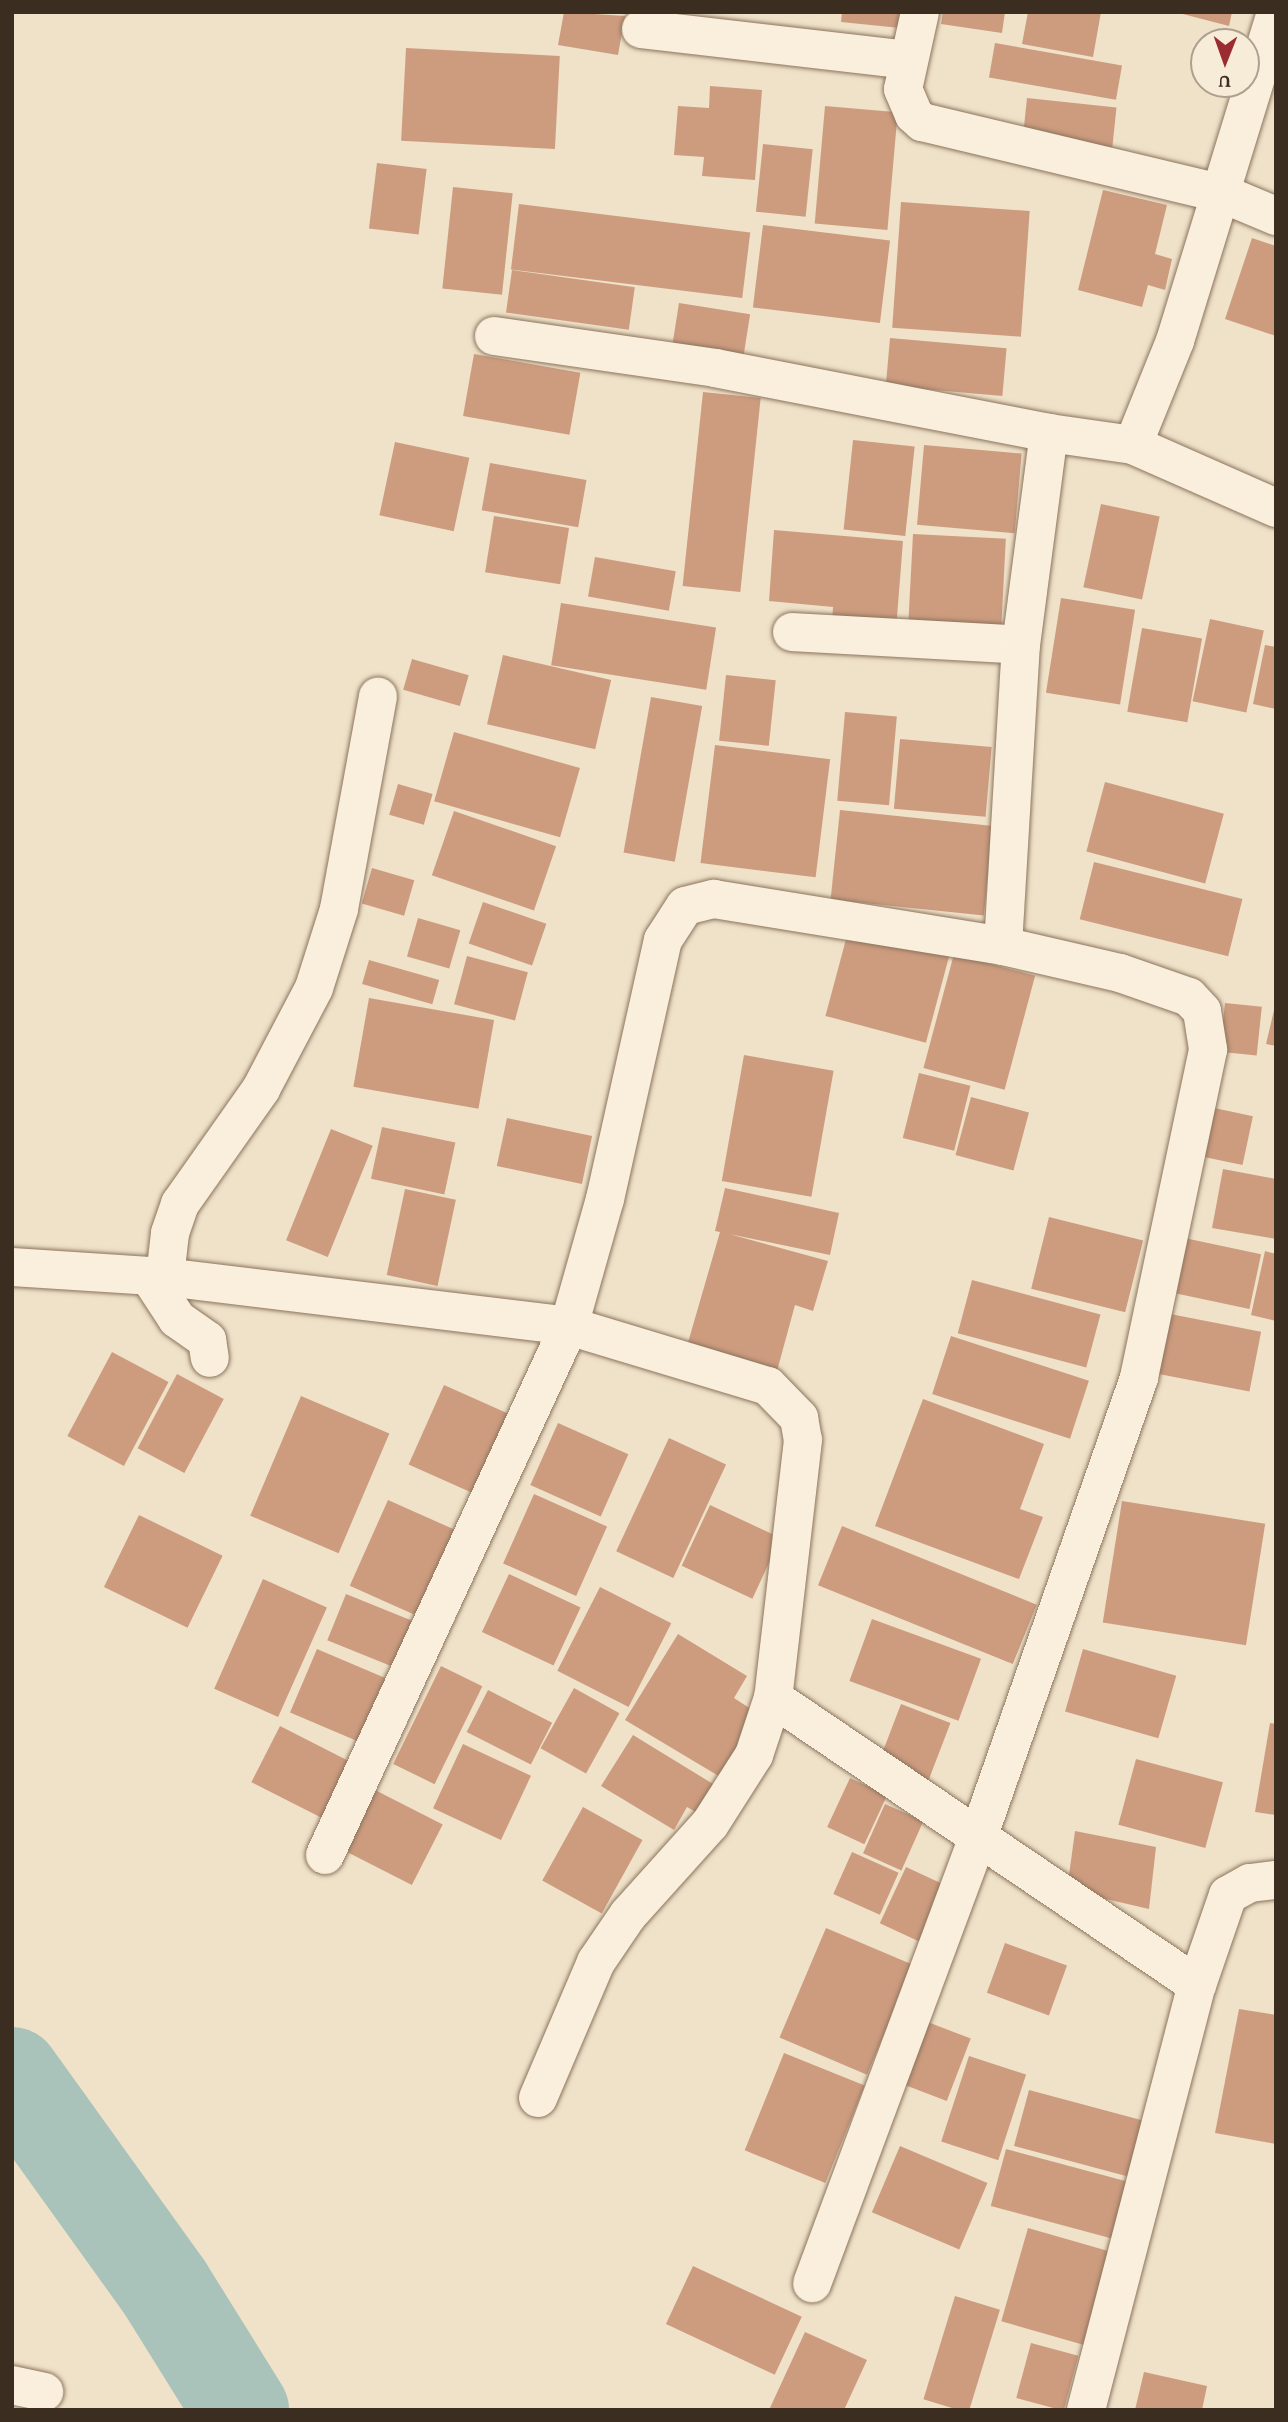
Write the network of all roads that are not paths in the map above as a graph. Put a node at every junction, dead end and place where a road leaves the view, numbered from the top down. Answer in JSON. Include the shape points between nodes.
{"nodes":[{"id":1,"x":920,"y":12,"type":"edge"},
{"id":2,"x":1276,"y":12,"type":"edge"},
{"id":3,"x":641,"y":29,"type":"dead end"},
{"id":4,"x":908,"y":60,"type":"junction"},
{"id":5,"x":1222,"y":193,"type":"junction"},
{"id":6,"x":1276,"y":216,"type":"edge"},
{"id":7,"x":494,"y":336,"type":"dead end"},
{"id":8,"x":1049,"y":433,"type":"junction"},
{"id":9,"x":1133,"y":445,"type":"junction"},
{"id":10,"x":1276,"y":508,"type":"edge"},
{"id":11,"x":792,"y":632,"type":"dead end"},
{"id":12,"x":1021,"y":645,"type":"junction"},
{"id":13,"x":378,"y":697,"type":"dead end"},
{"id":14,"x":1003,"y":946,"type":"junction"},
{"id":15,"x":12,"y":1268,"type":"edge"},
{"id":16,"x":157,"y":1277,"type":"junction"},
{"id":17,"x":569,"y":1326,"type":"junction"},
{"id":18,"x":210,"y":1357,"type":"dead end"},
{"id":19,"x":773,"y":1698,"type":"junction"},
{"id":20,"x":978,"y":1840,"type":"junction"},
{"id":21,"x":324,"y":1855,"type":"dead end"},
{"id":22,"x":1276,"y":1880,"type":"edge"},
{"id":23,"x":1197,"y":1986,"type":"junction"},
{"id":24,"x":538,"y":2098,"type":"dead end"},
{"id":25,"x":812,"y":2283,"type":"dead end"},
{"id":26,"x":1086,"y":2410,"type":"edge"}],
"edges":[{"from":1,"to":4,"type":"street"},
{"from":2,"to":5,"type":"street"},
{"from":3,"to":4,"type":"street"},
{"from":4,"to":5,"type":"street","via":[[903,89],[914,116],[922,122]]},
{"from":5,"to":6,"type":"street"},
{"from":5,"to":9,"type":"street","via":[[1175,341]]},
{"from":7,"to":8,"type":"street","via":[[715,368]]},
{"from":8,"to":9,"type":"street"},
{"from":8,"to":12,"type":"street"},
{"from":9,"to":10,"type":"street"},
{"from":11,"to":12,"type":"street"},
{"from":12,"to":14,"type":"street"},
{"from":13,"to":16,"type":"street","via":[[339,909],[314,988],[261,1089],[180,1204]]},
{"from":14,"to":17,"type":"street","via":[[714,899],[685,906],[663,940],[605,1199]]},
{"from":14,"to":20,"type":"street","via":[[1120,973],[1189,997],[1202,1011],[1209,1036],[1139,1378]]},
{"from":15,"to":16,"type":"street"},
{"from":16,"to":17,"type":"street"},
{"from":16,"to":18,"type":"street","via":[[177,1319],[207,1340]]},
{"from":17,"to":19,"type":"street","via":[[768,1386],[799,1418],[803,1440],[800,1489]]},
{"from":17,"to":21,"type":"street"},
{"from":19,"to":20,"type":"street"},
{"from":19,"to":24,"type":"street","via":[[754,1755],[710,1824],[628,1915],[596,1962]]},
{"from":20,"to":23,"type":"street"},
{"from":20,"to":25,"type":"street"},
{"from":22,"to":23,"type":"street","via":[[1250,1883],[1228,1895]]},
{"from":23,"to":26,"type":"street"}]}
